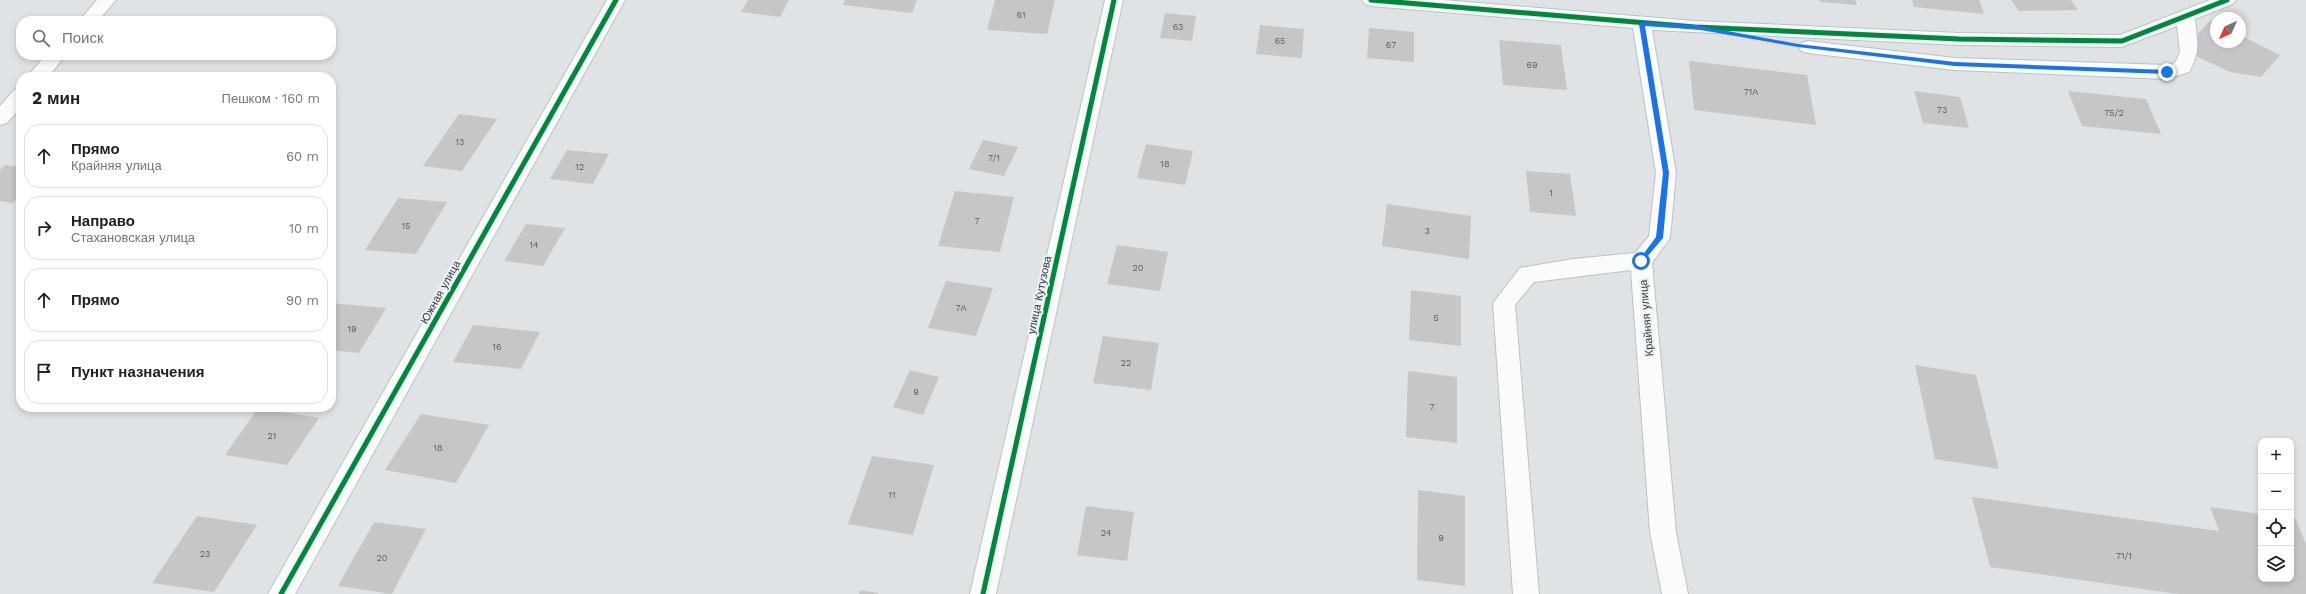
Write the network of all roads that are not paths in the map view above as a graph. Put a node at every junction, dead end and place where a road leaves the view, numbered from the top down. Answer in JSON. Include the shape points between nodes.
{"nodes":[{"id":1,"x":107,"y":0,"type":"edge"},
{"id":2,"x":616,"y":0,"type":"edge"},
{"id":3,"x":1114,"y":0,"type":"edge"},
{"id":4,"x":1371,"y":0,"type":"edge"},
{"id":5,"x":2227,"y":0,"type":"edge"},
{"id":6,"x":93,"y":16,"type":"edge"},
{"id":7,"x":2185,"y":16,"type":"junction"},
{"id":8,"x":1642,"y":24,"type":"junction"},
{"id":9,"x":1695,"y":27,"type":"junction"},
{"id":10,"x":52,"y":60,"type":"edge"},
{"id":11,"x":42,"y":72,"type":"edge"},
{"id":12,"x":16,"y":100,"type":"edge"},
{"id":13,"x":0,"y":118,"type":"edge"},
{"id":14,"x":1641,"y":261,"type":"junction"},
{"id":15,"x":281,"y":594,"type":"edge"},
{"id":16,"x":983,"y":594,"type":"edge"},
{"id":17,"x":1526,"y":594,"type":"edge"},
{"id":18,"x":1675,"y":594,"type":"edge"}],
"edges":[{"from":1,"to":6,"type":"street"},
{"from":2,"to":15,"type":"street","name":"Южная улица"},
{"from":3,"to":16,"type":"street","name":"улица Кутузова"},
{"from":4,"to":8,"type":"street"},
{"from":5,"to":7,"type":"street"},
{"from":7,"to":9,"type":"street","via":[[2122,41],[1960,40]]},
{"from":7,"to":9,"type":"street","via":[[2189,52],[2182,68],[2167,72],[1955,64],[1798,45]]},
{"from":8,"to":9,"type":"street"},
{"from":8,"to":14,"type":"street","via":[[1666,173],[1659,238]]},
{"from":10,"to":11,"type":"street"},
{"from":12,"to":13,"type":"street"},
{"from":14,"to":17,"type":"street","via":[[1528,274],[1504,303]]},
{"from":14,"to":18,"type":"street","name":"Крайняя улица","via":[[1663,532]]}]}
